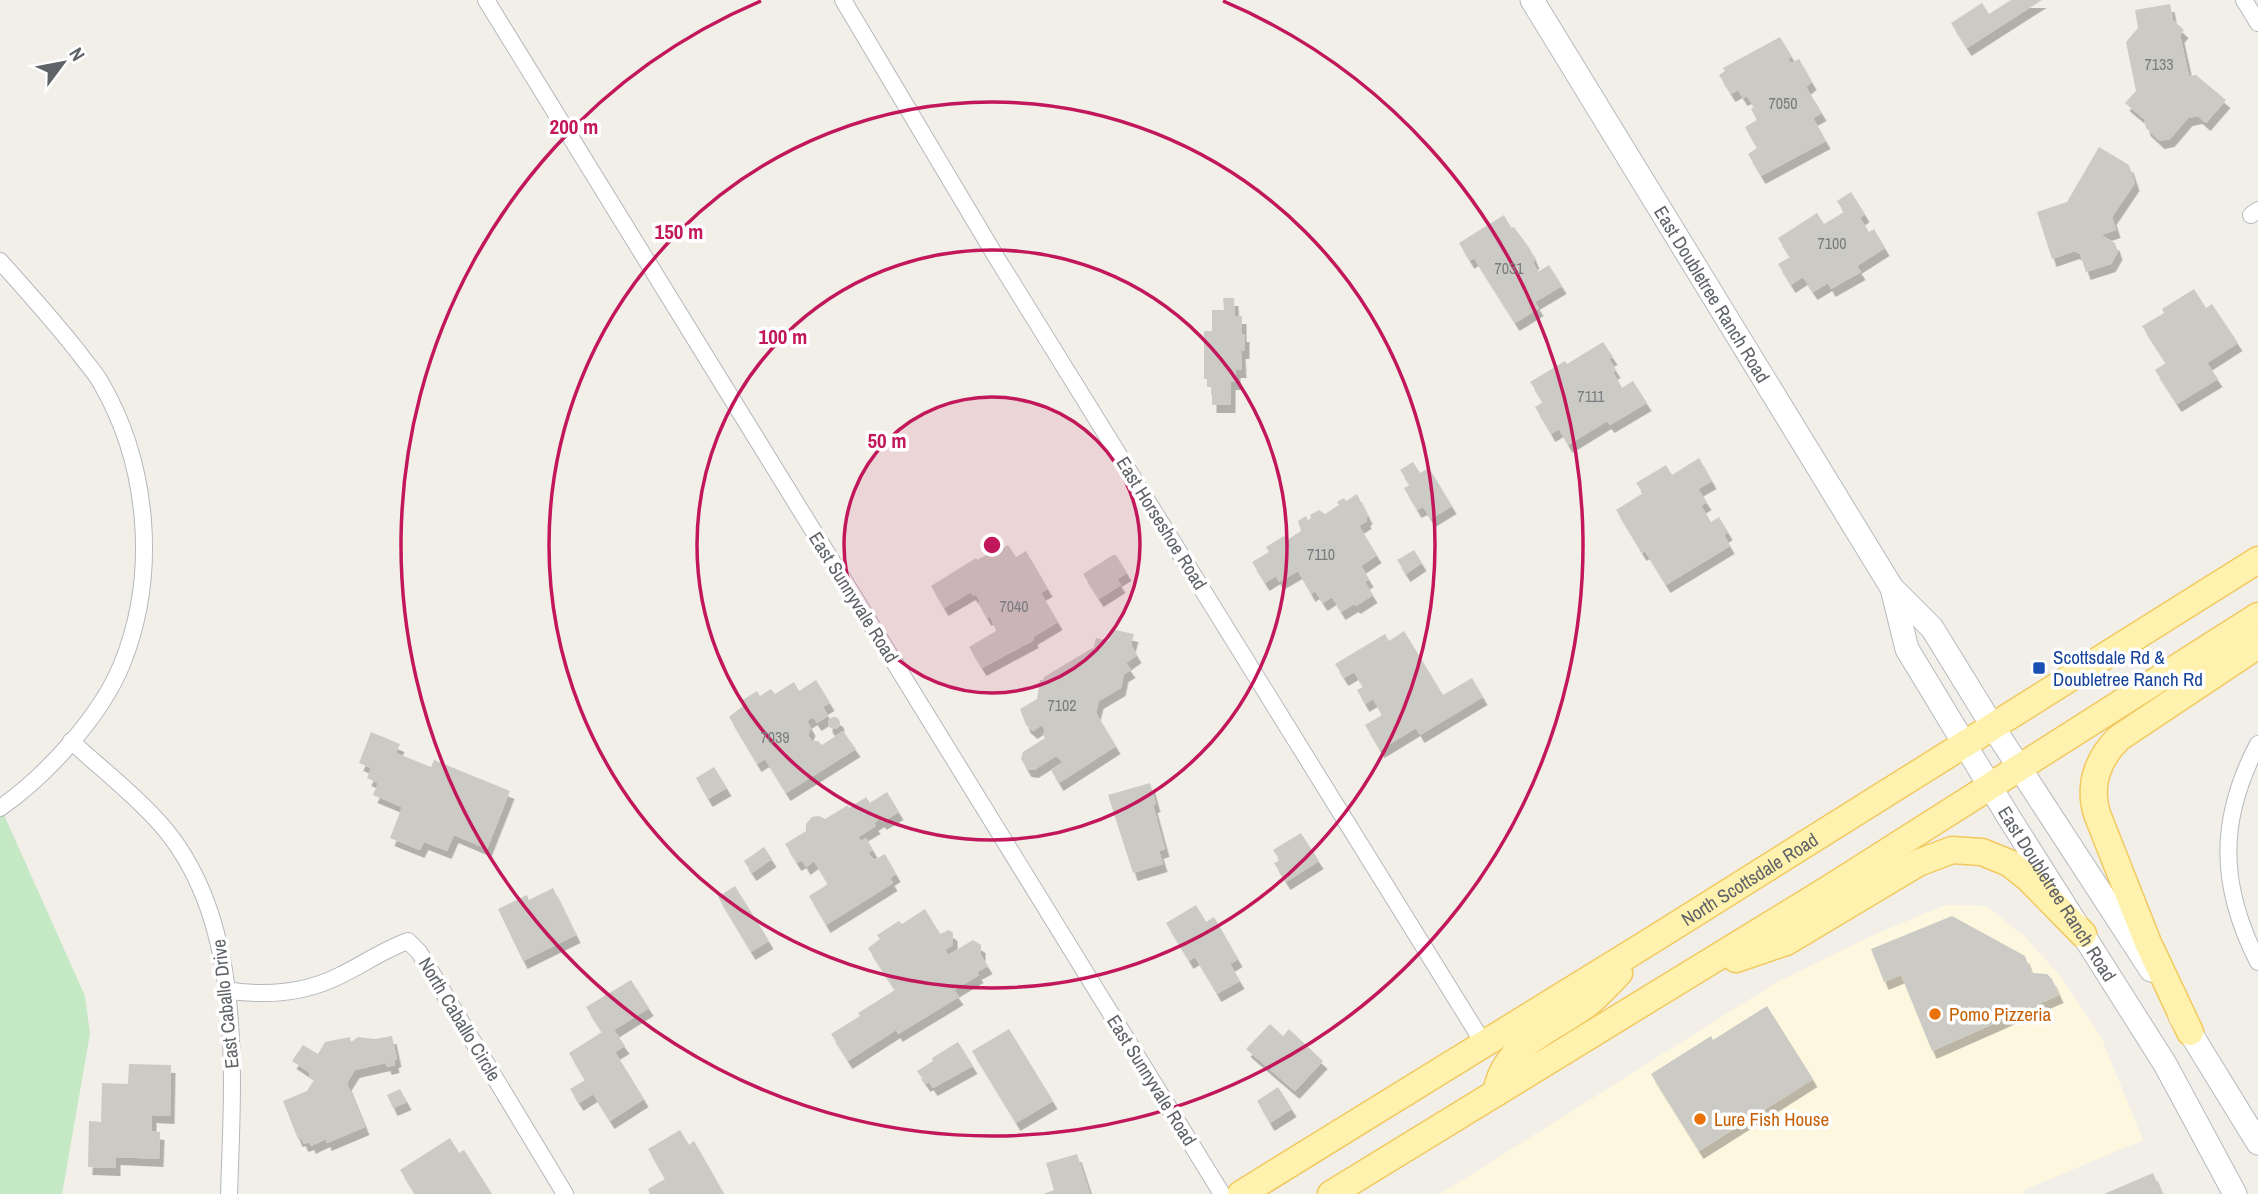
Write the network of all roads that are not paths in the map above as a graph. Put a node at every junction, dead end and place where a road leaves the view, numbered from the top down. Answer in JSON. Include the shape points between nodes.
{"nodes":[{"id":1,"x":486,"y":0,"type":"edge"},
{"id":2,"x":843,"y":0,"type":"edge"},
{"id":3,"x":1532,"y":0,"type":"edge"},
{"id":4,"x":2244,"y":0,"type":"edge"},
{"id":5,"x":2258,"y":23,"type":"edge"},
{"id":6,"x":0,"y":261,"type":"edge"},
{"id":7,"x":2258,"y":560,"type":"edge"},
{"id":8,"x":1892,"y":588,"type":"junction"},
{"id":9,"x":2258,"y":616,"type":"edge"},
{"id":10,"x":2258,"y":645,"type":"edge"},
{"id":11,"x":1993,"y":727,"type":"junction"},
{"id":12,"x":71,"y":741,"type":"junction"},
{"id":13,"x":2258,"y":744,"type":"edge"},
{"id":14,"x":1965,"y":745,"type":"junction"},
{"id":15,"x":2018,"y":767,"type":"junction"},
{"id":16,"x":1990,"y":786,"type":"junction"},
{"id":17,"x":0,"y":807,"type":"edge"},
{"id":18,"x":2083,"y":934,"type":"junction"},
{"id":19,"x":1654,"y":939,"type":"junction"},
{"id":20,"x":2258,"y":962,"type":"edge"},
{"id":21,"x":1682,"y":980,"type":"junction"},
{"id":22,"x":225,"y":990,"type":"junction"},
{"id":23,"x":2190,"y":1032,"type":"junction"},
{"id":24,"x":1484,"y":1044,"type":"junction"},
{"id":25,"x":1496,"y":1093,"type":"junction"},
{"id":26,"x":2258,"y":1143,"type":"edge"},
{"id":27,"x":229,"y":1194,"type":"edge"},
{"id":28,"x":565,"y":1194,"type":"edge"},
{"id":29,"x":1222,"y":1194,"type":"edge"},
{"id":30,"x":1241,"y":1194,"type":"edge"},
{"id":31,"x":1331,"y":1194,"type":"edge"},
{"id":32,"x":2235,"y":1194,"type":"edge"}],
"edges":[{"from":1,"to":29,"type":"street","name":"East Sunnyvale Road"},
{"from":2,"to":24,"type":"street","name":"East Horseshoe Road","via":[[998,260]]},
{"from":3,"to":8,"type":"main road","name":"East Doubletree Ranch Road"},
{"from":4,"to":5,"type":"street"},
{"from":6,"to":12,"type":"street","via":[[101,382],[130,449],[142,500],[143,572],[136,619],[122,665]]},
{"from":7,"to":11,"type":"main road","name":"North Scottsdale Road"},
{"from":8,"to":11,"type":"main road","name":"East Doubletree Ranch Road","via":[[1932,628]]},
{"from":8,"to":14,"type":"main road","name":"East Doubletree Ranch Road","via":[[1907,649]]},
{"from":9,"to":15,"type":"main road"},
{"from":10,"to":23,"type":"main road","via":[[2119,738],[2102,759],[2095,780],[2094,804],[2101,826]]},
{"from":11,"to":14,"type":"main road","name":"North Scottsdale Road"},
{"from":11,"to":15,"type":"main road","name":"East Doubletree Ranch Road"},
{"from":12,"to":17,"type":"street","via":[[35,781]]},
{"from":12,"to":22,"type":"street","name":"East Caballo Drive","via":[[155,817],[181,852],[218,934]]},
{"from":13,"to":20,"type":"street","via":[[2242,774],[2228,837],[2229,878],[2236,909]]},
{"from":14,"to":16,"type":"main road","name":"East Doubletree Ranch Road"},
{"from":14,"to":19,"type":"main road","name":"North Scottsdale Road"},
{"from":15,"to":16,"type":"main road"},
{"from":15,"to":23,"type":"main road","name":"East Doubletree Ranch Road"},
{"from":16,"to":18,"type":"main road","name":"East Doubletree Ranch Road"},
{"from":16,"to":21,"type":"main road"},
{"from":18,"to":21,"type":"main road","via":[[2009,863],[1982,852],[1952,850],[1918,863],[1786,942]]},
{"from":18,"to":32,"type":"main road","name":"East Doubletree Ranch Road","via":[[2165,1064]]},
{"from":19,"to":24,"type":"main road","name":"North Scottsdale Road"},
{"from":19,"to":25,"type":"main road","via":[[1586,1004],[1514,1053],[1501,1072]]},
{"from":21,"to":25,"type":"main road"},
{"from":22,"to":27,"type":"street","name":"East Caballo Drive","via":[[233,1060]]},
{"from":22,"to":28,"type":"street","name":"North Caballo Circle","via":[[254,995],[297,990],[337,977],[408,941],[419,952]]},
{"from":23,"to":26,"type":"main road","name":"East Doubletree Ranch Road"},
{"from":24,"to":30,"type":"main road","name":"North Scottsdale Road"},
{"from":25,"to":31,"type":"main road"}]}
